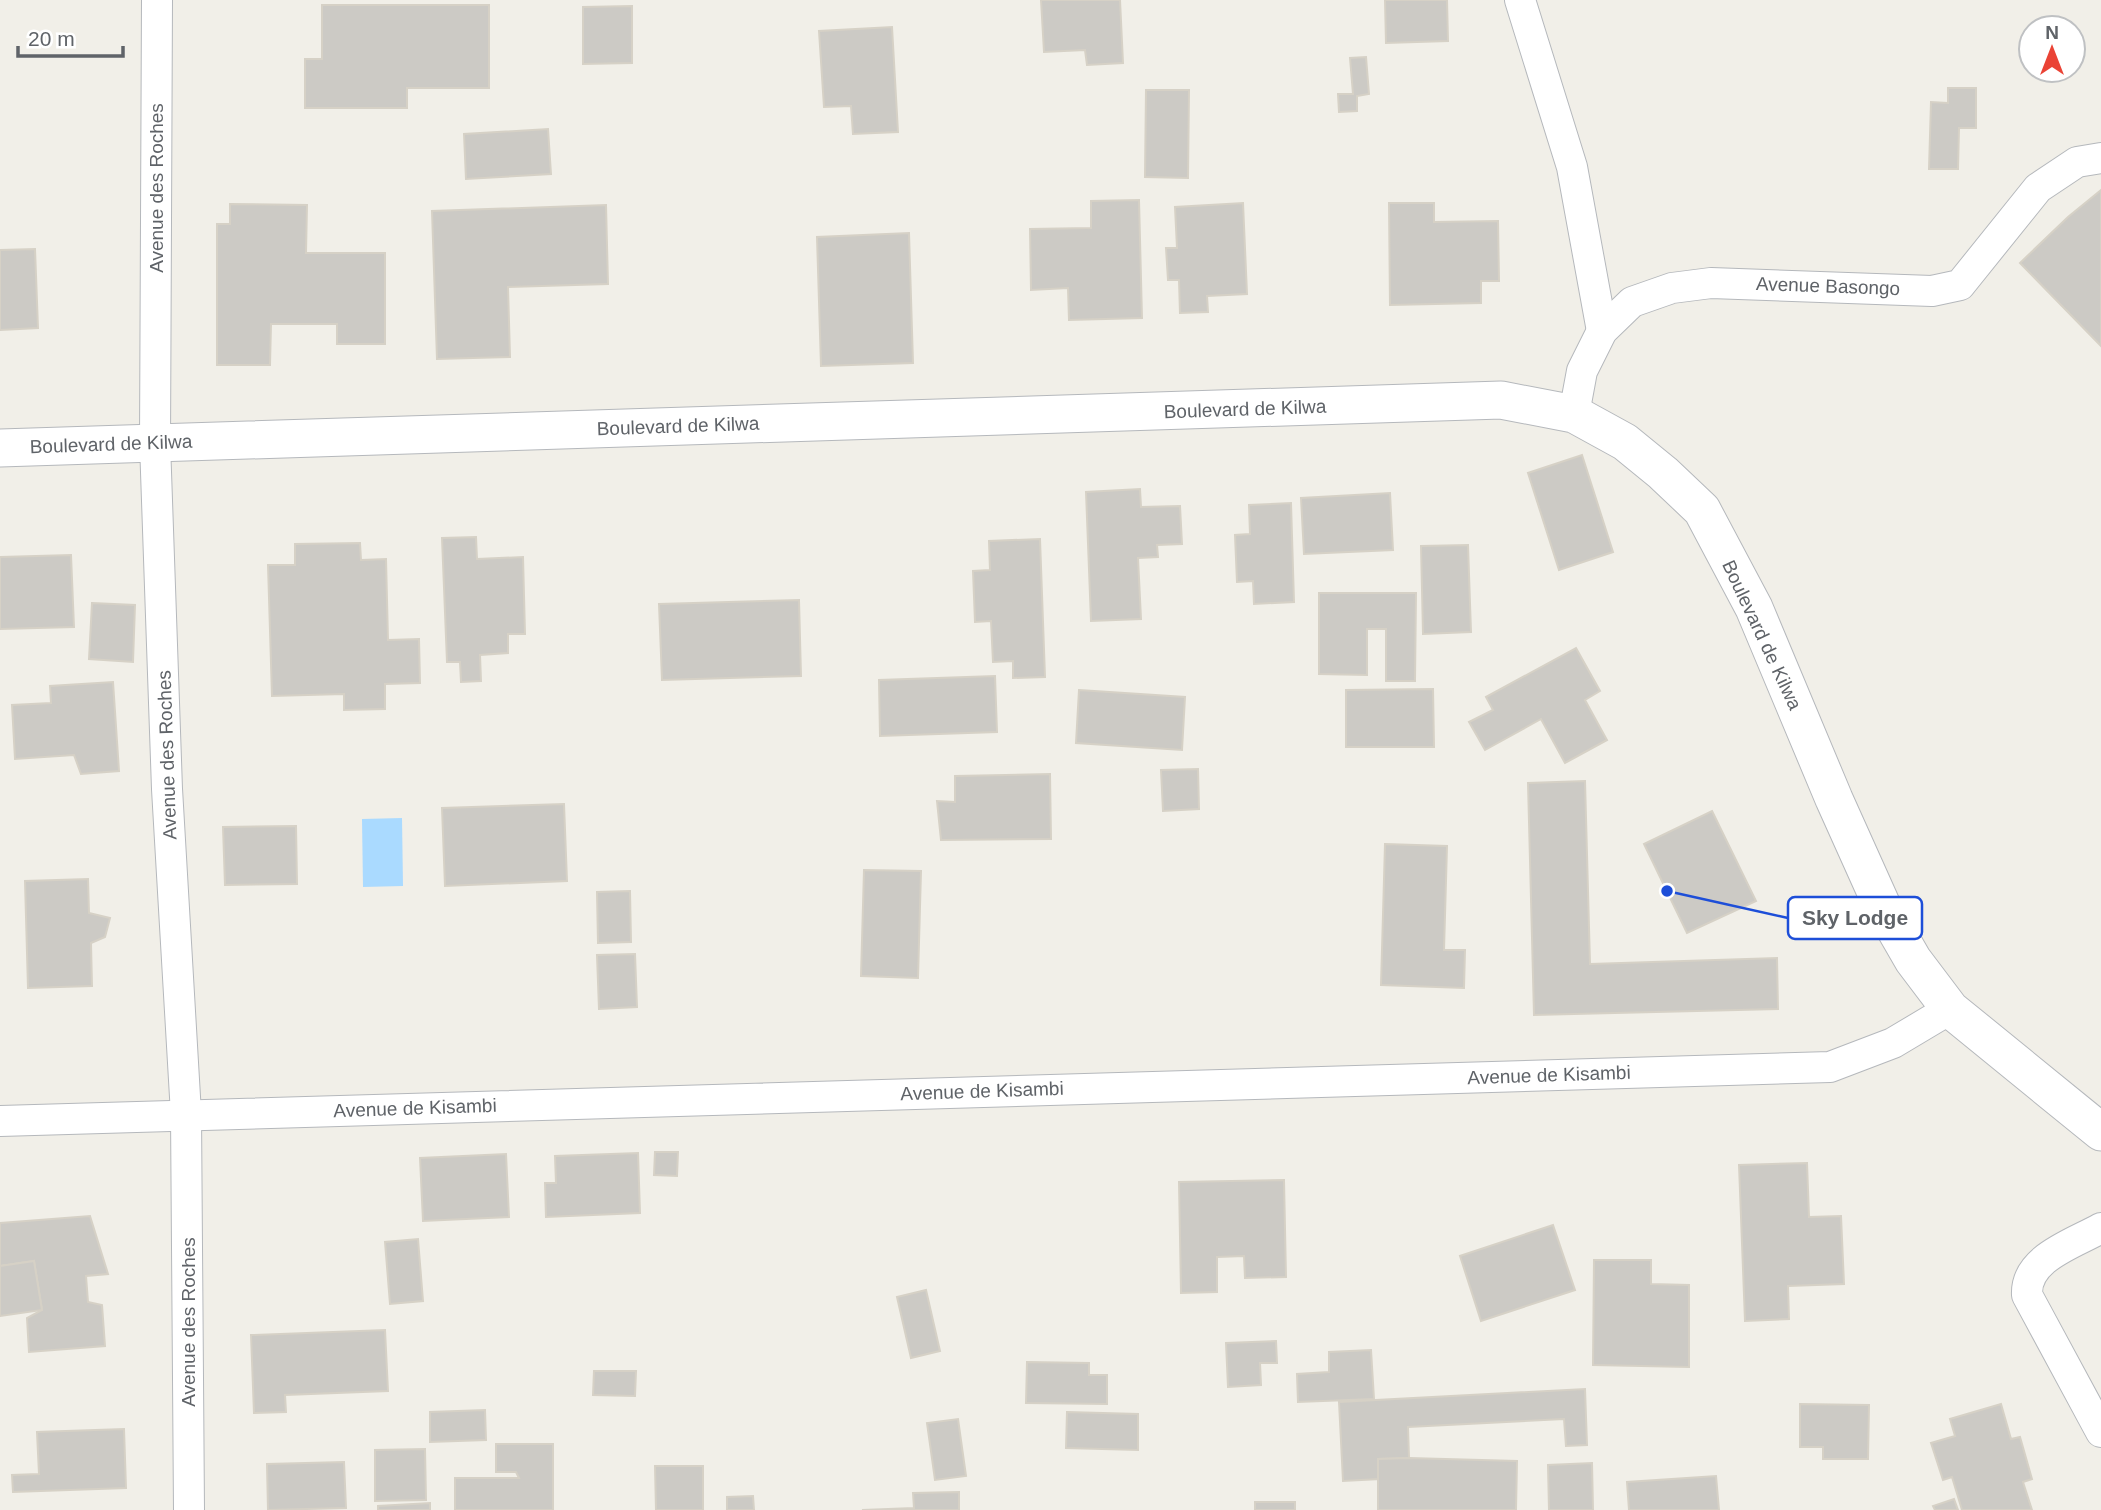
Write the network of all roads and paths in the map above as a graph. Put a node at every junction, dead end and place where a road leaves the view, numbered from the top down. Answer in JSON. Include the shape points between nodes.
{"nodes":[{"id":1,"x":157,"y":0,"type":"edge"},
{"id":2,"x":1520,"y":0,"type":"edge"},
{"id":3,"x":2101,"y":158,"type":"edge"},
{"id":4,"x":1602,"y":331,"type":"junction"},
{"id":5,"x":1574,"y":414,"type":"junction"},
{"id":6,"x":155,"y":443,"type":"junction"},
{"id":7,"x":0,"y":448,"type":"edge"},
{"id":8,"x":1950,"y":1009,"type":"junction"},
{"id":9,"x":186,"y":1114,"type":"junction"},
{"id":10,"x":0,"y":1121,"type":"edge"},
{"id":11,"x":2101,"y":1132,"type":"edge"},
{"id":12,"x":2101,"y":1228,"type":"edge"},
{"id":13,"x":2101,"y":1432,"type":"edge"},
{"id":14,"x":189,"y":1510,"type":"edge"}],
"edges":[{"from":1,"to":6,"type":"street","name":"Avenue des Roches"},
{"from":2,"to":4,"type":"street","via":[[1572,167]]},
{"from":3,"to":4,"type":"street","name":"Avenue Basongo","via":[[2077,162],[2038,188],[1960,285],[1932,291],[1711,283],[1672,288],[1632,302]]},
{"from":4,"to":5,"type":"street","name":"Avenue Basongo","via":[[1582,371]]},
{"from":5,"to":6,"type":"street","name":"Boulevard de Kilwa","via":[[1501,400]]},
{"from":5,"to":8,"type":"street","name":"Boulevard de Kilwa","via":[[1625,442],[1702,510],[1754,608],[1883,908],[1913,960]]},
{"from":6,"to":7,"type":"street","name":"Boulevard de Kilwa"},
{"from":6,"to":9,"type":"street","name":"Avenue des Roches","via":[[167,789]]},
{"from":8,"to":9,"type":"street","name":"Avenue de Kisambi","via":[[1893,1043],[1830,1067]]},
{"from":8,"to":11,"type":"street","name":"Boulevard de Kilwa"},
{"from":9,"to":10,"type":"street","name":"Avenue de Kisambi"},
{"from":9,"to":14,"type":"street","name":"Avenue des Roches"},
{"from":12,"to":13,"type":"street","via":[[2040,1262],[2027,1284],[2027,1295]]}]}
